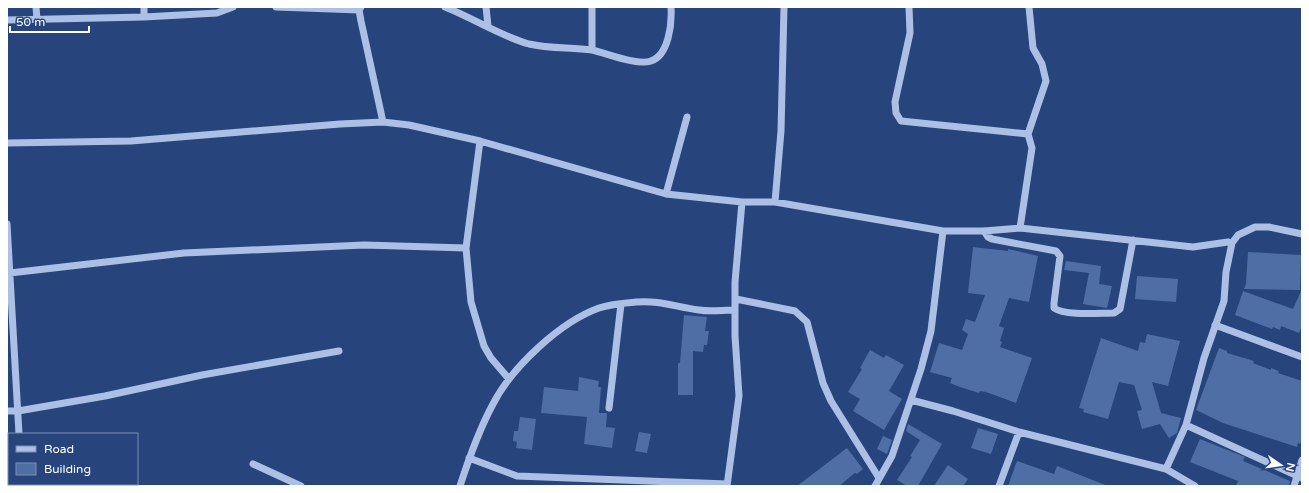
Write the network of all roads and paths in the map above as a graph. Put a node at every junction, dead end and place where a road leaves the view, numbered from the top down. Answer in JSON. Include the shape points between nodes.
{"nodes":[{"id":1,"x":36,"y":7,"type":"edge"},
{"id":2,"x":144,"y":7,"type":"edge"},
{"id":3,"x":233,"y":7,"type":"edge"},
{"id":4,"x":276,"y":7,"type":"edge"},
{"id":5,"x":445,"y":7,"type":"edge"},
{"id":6,"x":486,"y":7,"type":"edge"},
{"id":7,"x":592,"y":7,"type":"edge"},
{"id":8,"x":671,"y":7,"type":"edge"},
{"id":9,"x":784,"y":7,"type":"edge"},
{"id":10,"x":909,"y":7,"type":"edge"},
{"id":11,"x":1029,"y":7,"type":"edge"},
{"id":12,"x":360,"y":9,"type":"edge"},
{"id":13,"x":144,"y":17,"type":"junction"},
{"id":14,"x":7,"y":20,"type":"edge"},
{"id":15,"x":37,"y":20,"type":"junction"},
{"id":16,"x":488,"y":26,"type":"junction"},
{"id":17,"x":592,"y":50,"type":"junction"},
{"id":18,"x":687,"y":117,"type":"dead end"},
{"id":19,"x":383,"y":122,"type":"junction"},
{"id":20,"x":1028,"y":134,"type":"junction"},
{"id":21,"x":480,"y":141,"type":"junction"},
{"id":22,"x":7,"y":143,"type":"edge"},
{"id":23,"x":666,"y":194,"type":"junction"},
{"id":24,"x":742,"y":202,"type":"junction"},
{"id":25,"x":775,"y":202,"type":"junction"},
{"id":26,"x":7,"y":224,"type":"edge"},
{"id":27,"x":1020,"y":228,"type":"junction"},
{"id":28,"x":943,"y":231,"type":"junction"},
{"id":29,"x":984,"y":231,"type":"junction"},
{"id":30,"x":1302,"y":234,"type":"edge"},
{"id":31,"x":1133,"y":240,"type":"junction"},
{"id":32,"x":1232,"y":243,"type":"junction"},
{"id":33,"x":466,"y":248,"type":"junction"},
{"id":34,"x":10,"y":273,"type":"junction"},
{"id":35,"x":736,"y":299,"type":"junction"},
{"id":36,"x":621,"y":304,"type":"junction"},
{"id":37,"x":735,"y":310,"type":"junction"},
{"id":38,"x":1215,"y":326,"type":"junction"},
{"id":39,"x":338,"y":351,"type":"dead end"},
{"id":40,"x":1302,"y":357,"type":"edge"},
{"id":41,"x":509,"y":379,"type":"junction"},
{"id":42,"x":911,"y":400,"type":"junction"},
{"id":43,"x":609,"y":408,"type":"dead end"},
{"id":44,"x":7,"y":411,"type":"edge"},
{"id":45,"x":18,"y":411,"type":"junction"},
{"id":46,"x":1186,"y":425,"type":"junction"},
{"id":47,"x":1019,"y":432,"type":"junction"},
{"id":48,"x":19,"y":433,"type":"edge"},
{"id":49,"x":469,"y":458,"type":"junction"},
{"id":50,"x":1302,"y":460,"type":"edge"},
{"id":51,"x":253,"y":464,"type":"dead end"},
{"id":52,"x":1166,"y":469,"type":"junction"},
{"id":53,"x":1299,"y":477,"type":"edge"},
{"id":54,"x":879,"y":478,"type":"junction"},
{"id":55,"x":727,"y":485,"type":"edge"},
{"id":56,"x":300,"y":486,"type":"edge"},
{"id":57,"x":460,"y":486,"type":"edge"},
{"id":58,"x":875,"y":486,"type":"edge"},
{"id":59,"x":999,"y":486,"type":"edge"},
{"id":60,"x":1195,"y":486,"type":"edge"},
{"id":61,"x":1294,"y":486,"type":"edge"}],
"edges":[{"from":1,"to":15,"type":"street"},
{"from":2,"to":13,"type":"street"},
{"from":3,"to":13,"type":"street","via":[[217,13]]},
{"from":4,"to":12,"type":"street"},
{"from":5,"to":16,"type":"street"},
{"from":6,"to":16,"type":"street"},
{"from":7,"to":17,"type":"street"},
{"from":8,"to":17,"type":"street","via":[[666,46],[656,58],[646,62]]},
{"from":9,"to":25,"type":"street","via":[[781,131]]},
{"from":10,"to":20,"type":"street","via":[[910,33],[895,102],[896,113],[901,121]]},
{"from":11,"to":20,"type":"street","via":[[1033,48],[1042,64],[1046,81]]},
{"from":12,"to":19,"type":"street"},
{"from":13,"to":15,"type":"street"},
{"from":14,"to":15,"type":"street"},
{"from":16,"to":17,"type":"street","via":[[530,44],[557,49]]},
{"from":18,"to":23,"type":"street"},
{"from":19,"to":21,"type":"street","via":[[409,125]]},
{"from":19,"to":22,"type":"street","via":[[131,141]]},
{"from":20,"to":27,"type":"street","via":[[1032,148]]},
{"from":21,"to":23,"type":"street"},
{"from":21,"to":33,"type":"street"},
{"from":23,"to":24,"type":"street"},
{"from":24,"to":25,"type":"street"},
{"from":24,"to":35,"type":"street","via":[[736,266]]},
{"from":25,"to":28,"type":"street"},
{"from":26,"to":34,"type":"street"},
{"from":27,"to":29,"type":"street"},
{"from":27,"to":31,"type":"street"},
{"from":28,"to":29,"type":"street"},
{"from":28,"to":42,"type":"street","via":[[931,332]]},
{"from":29,"to":31,"type":"street","via":[[992,239],[1056,251],[1060,256],[1054,308],[1066,312],[1114,314],[1120,310]]},
{"from":30,"to":32,"type":"street","via":[[1277,228],[1255,227],[1238,235]]},
{"from":31,"to":32,"type":"street","via":[[1194,247]]},
{"from":32,"to":38,"type":"street","via":[[1224,301]]},
{"from":33,"to":34,"type":"street","via":[[364,245],[184,253]]},
{"from":33,"to":41,"type":"street","via":[[471,302],[484,346]]},
{"from":34,"to":45,"type":"street"},
{"from":35,"to":37,"type":"street"},
{"from":35,"to":54,"type":"street","via":[[795,311],[807,322],[823,383],[831,401]]},
{"from":36,"to":37,"type":"street","via":[[664,302],[699,310]]},
{"from":36,"to":41,"type":"street","via":[[600,307],[572,322],[536,350]]},
{"from":36,"to":43,"type":"street"},
{"from":37,"to":55,"type":"street","via":[[735,357],[739,396]]},
{"from":38,"to":40,"type":"street"},
{"from":38,"to":46,"type":"street"},
{"from":39,"to":45,"type":"street"},
{"from":41,"to":49,"type":"street","via":[[493,404]]},
{"from":42,"to":47,"type":"street"},
{"from":42,"to":54,"type":"street","via":[[892,456]]},
{"from":44,"to":45,"type":"street"},
{"from":45,"to":48,"type":"street"},
{"from":46,"to":52,"type":"street"},
{"from":46,"to":53,"type":"street"},
{"from":47,"to":52,"type":"street"},
{"from":47,"to":59,"type":"street"},
{"from":49,"to":55,"type":"street","via":[[517,476]]},
{"from":49,"to":57,"type":"street"},
{"from":50,"to":53,"type":"street"},
{"from":51,"to":56,"type":"street"},
{"from":52,"to":60,"type":"street"},
{"from":53,"to":61,"type":"street"},
{"from":54,"to":58,"type":"street"}]}
